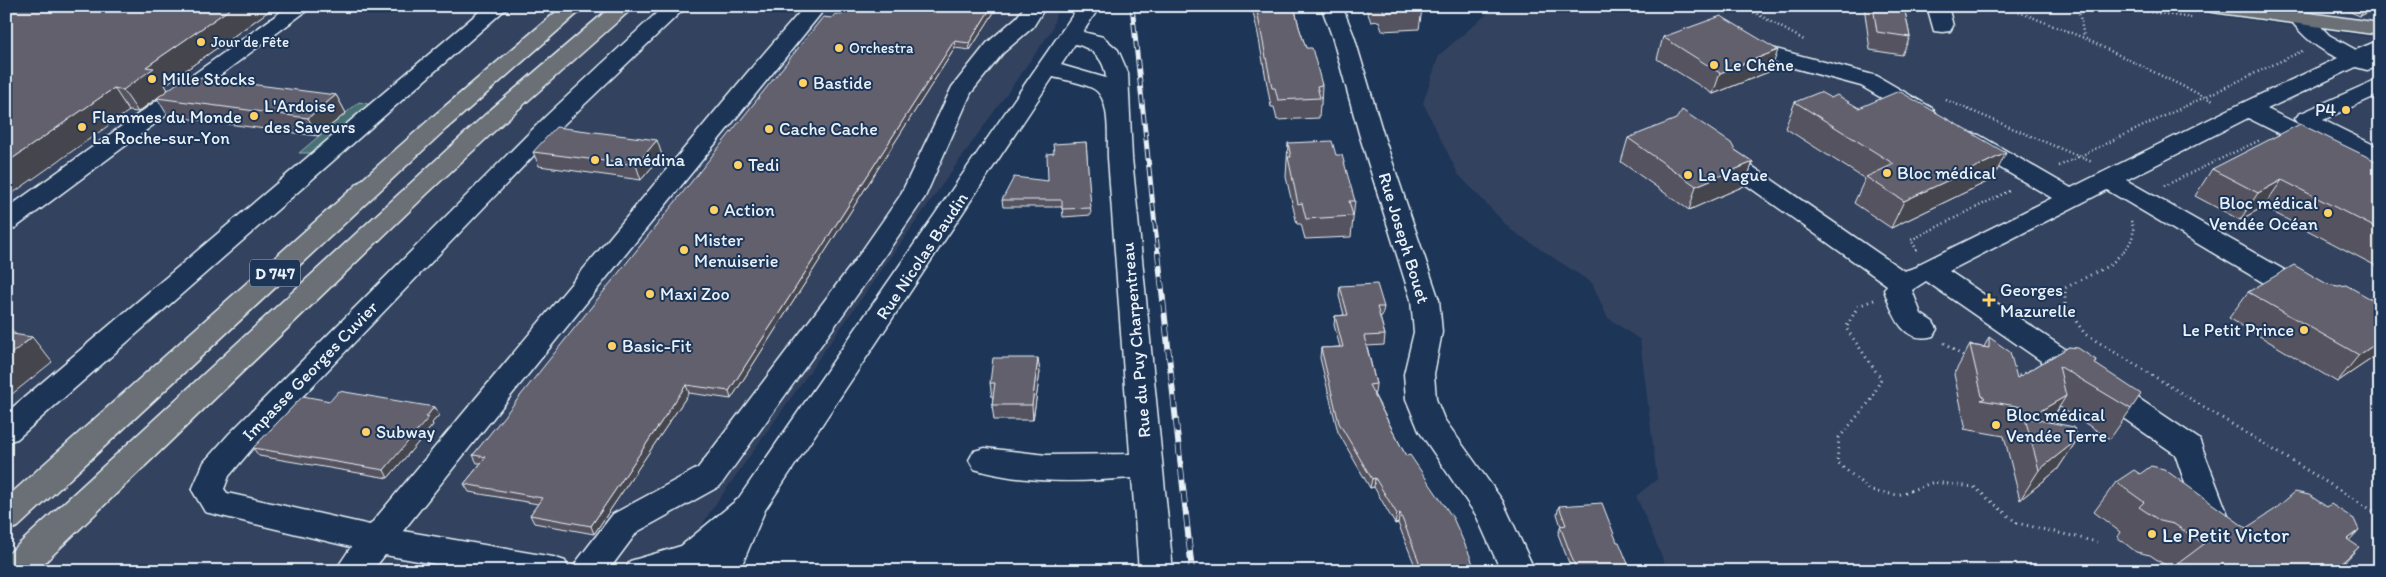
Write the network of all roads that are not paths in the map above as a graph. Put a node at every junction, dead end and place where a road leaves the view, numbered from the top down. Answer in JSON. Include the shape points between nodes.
{"nodes":[{"id":1,"x":303,"y":6,"type":"edge"},
{"id":2,"x":499,"y":6,"type":"edge"},
{"id":3,"x":578,"y":6,"type":"edge"},
{"id":4,"x":625,"y":6,"type":"edge"},
{"id":5,"x":677,"y":6,"type":"edge"},
{"id":6,"x":817,"y":6,"type":"edge"},
{"id":7,"x":1036,"y":6,"type":"edge"},
{"id":8,"x":1090,"y":6,"type":"edge"},
{"id":9,"x":1331,"y":6,"type":"edge"},
{"id":10,"x":2212,"y":6,"type":"edge"},
{"id":11,"x":2301,"y":19,"type":"junction"},
{"id":12,"x":2380,"y":29,"type":"edge"},
{"id":13,"x":1071,"y":36,"type":"junction"},
{"id":14,"x":2380,"y":47,"type":"edge"},
{"id":15,"x":1762,"y":52,"type":"edge"},
{"id":16,"x":2354,"y":58,"type":"junction"},
{"id":17,"x":1050,"y":68,"type":"junction"},
{"id":18,"x":2380,"y":69,"type":"edge"},
{"id":19,"x":2380,"y":85,"type":"edge"},
{"id":20,"x":1117,"y":109,"type":"junction"},
{"id":21,"x":2240,"y":113,"type":"junction"},
{"id":22,"x":2380,"y":134,"type":"edge"},
{"id":23,"x":2356,"y":147,"type":"junction"},
{"id":24,"x":2380,"y":158,"type":"edge"},
{"id":25,"x":1737,"y":167,"type":"edge"},
{"id":26,"x":2380,"y":174,"type":"edge"},
{"id":27,"x":2116,"y":177,"type":"junction"},
{"id":28,"x":2072,"y":199,"type":"junction"},
{"id":29,"x":6,"y":222,"type":"edge"},
{"id":30,"x":1929,"y":270,"type":"junction"},
{"id":31,"x":1900,"y":286,"type":"junction"},
{"id":32,"x":2318,"y":302,"type":"edge"},
{"id":33,"x":1922,"y":328,"type":"road end"},
{"id":34,"x":6,"y":431,"type":"edge"},
{"id":35,"x":985,"y":460,"type":"dead end"},
{"id":36,"x":1147,"y":465,"type":"junction"},
{"id":37,"x":751,"y":505,"type":"junction"},
{"id":38,"x":6,"y":518,"type":"edge"},
{"id":39,"x":2210,"y":531,"type":"edge"},
{"id":40,"x":378,"y":540,"type":"junction"},
{"id":41,"x":667,"y":565,"type":"edge"},
{"id":42,"x":725,"y":569,"type":"edge"},
{"id":43,"x":13,"y":571,"type":"edge"},
{"id":44,"x":352,"y":571,"type":"edge"},
{"id":45,"x":553,"y":571,"type":"edge"},
{"id":46,"x":589,"y":571,"type":"edge"},
{"id":47,"x":1156,"y":571,"type":"edge"},
{"id":48,"x":1518,"y":571,"type":"edge"}],
"edges":[{"from":1,"to":29,"type":"street"},
{"from":2,"to":34,"type":"street"},
{"from":3,"to":38,"type":"main road","number":"D 747","via":[[438,124]]},
{"from":4,"to":43,"type":"main road","number":"D 747","via":[[420,187]]},
{"from":5,"to":40,"type":"street","name":"Impasse Georges Cuvier","via":[[585,90],[214,471],[208,490],[216,503]]},
{"from":6,"to":40,"type":"street","via":[[779,48]]},
{"from":7,"to":46,"type":"street","via":[[1025,22],[995,48],[960,92],[912,197],[868,262],[709,477],[625,523]]},
{"from":8,"to":13,"type":"street","name":"Rue Nicolas Baudin"},
{"from":9,"to":48,"type":"street","name":"Rue Joseph Bouet","via":[[1425,300],[1428,332],[1419,374],[1421,398],[1430,423],[1490,509]]},
{"from":10,"to":11,"type":"main road"},
{"from":11,"to":12,"type":"main road"},
{"from":11,"to":16,"type":"street","via":[[2304,25],[2331,45]]},
{"from":13,"to":17,"type":"street","name":"Rue Nicolas Baudin"},
{"from":13,"to":20,"type":"street","name":"Rue du Puy Charpentreau","via":[[1095,42],[1110,55],[1117,73]]},
{"from":14,"to":16,"type":"street"},
{"from":15,"to":28,"type":"street","via":[[1869,81]]},
{"from":16,"to":18,"type":"street"},
{"from":16,"to":21,"type":"street"},
{"from":17,"to":20,"type":"street","name":"Rue du Puy Charpentreau","via":[[1100,83],[1109,90]]},
{"from":17,"to":37,"type":"street","name":"Rue Nicolas Baudin"},
{"from":19,"to":23,"type":"street","via":[[2307,119]]},
{"from":20,"to":36,"type":"street","name":"Rue du Puy Charpentreau"},
{"from":21,"to":26,"type":"street"},
{"from":21,"to":27,"type":"street"},
{"from":22,"to":23,"type":"street"},
{"from":23,"to":24,"type":"street"},
{"from":25,"to":31,"type":"street"},
{"from":27,"to":28,"type":"street"},
{"from":27,"to":32,"type":"street","via":[[2138,198]]},
{"from":28,"to":30,"type":"street"},
{"from":30,"to":31,"type":"street"},
{"from":30,"to":39,"type":"street","via":[[2188,447],[2212,515]]},
{"from":31,"to":33,"type":"street","via":[[1909,319]]},
{"from":35,"to":36,"type":"street","via":[[1020,467]]},
{"from":36,"to":47,"type":"street","name":"Rue du Puy Charpentreau"},
{"from":37,"to":41,"type":"street","name":"Rue Nicolas Baudin"},
{"from":37,"to":42,"type":"street","name":"Rue Nicolas Baudin"},
{"from":40,"to":44,"type":"street"},
{"from":40,"to":45,"type":"street","name":"Impasse Georges Cuvier"},
{"from":41,"to":42,"type":"street","via":[[712,559]]}]}
